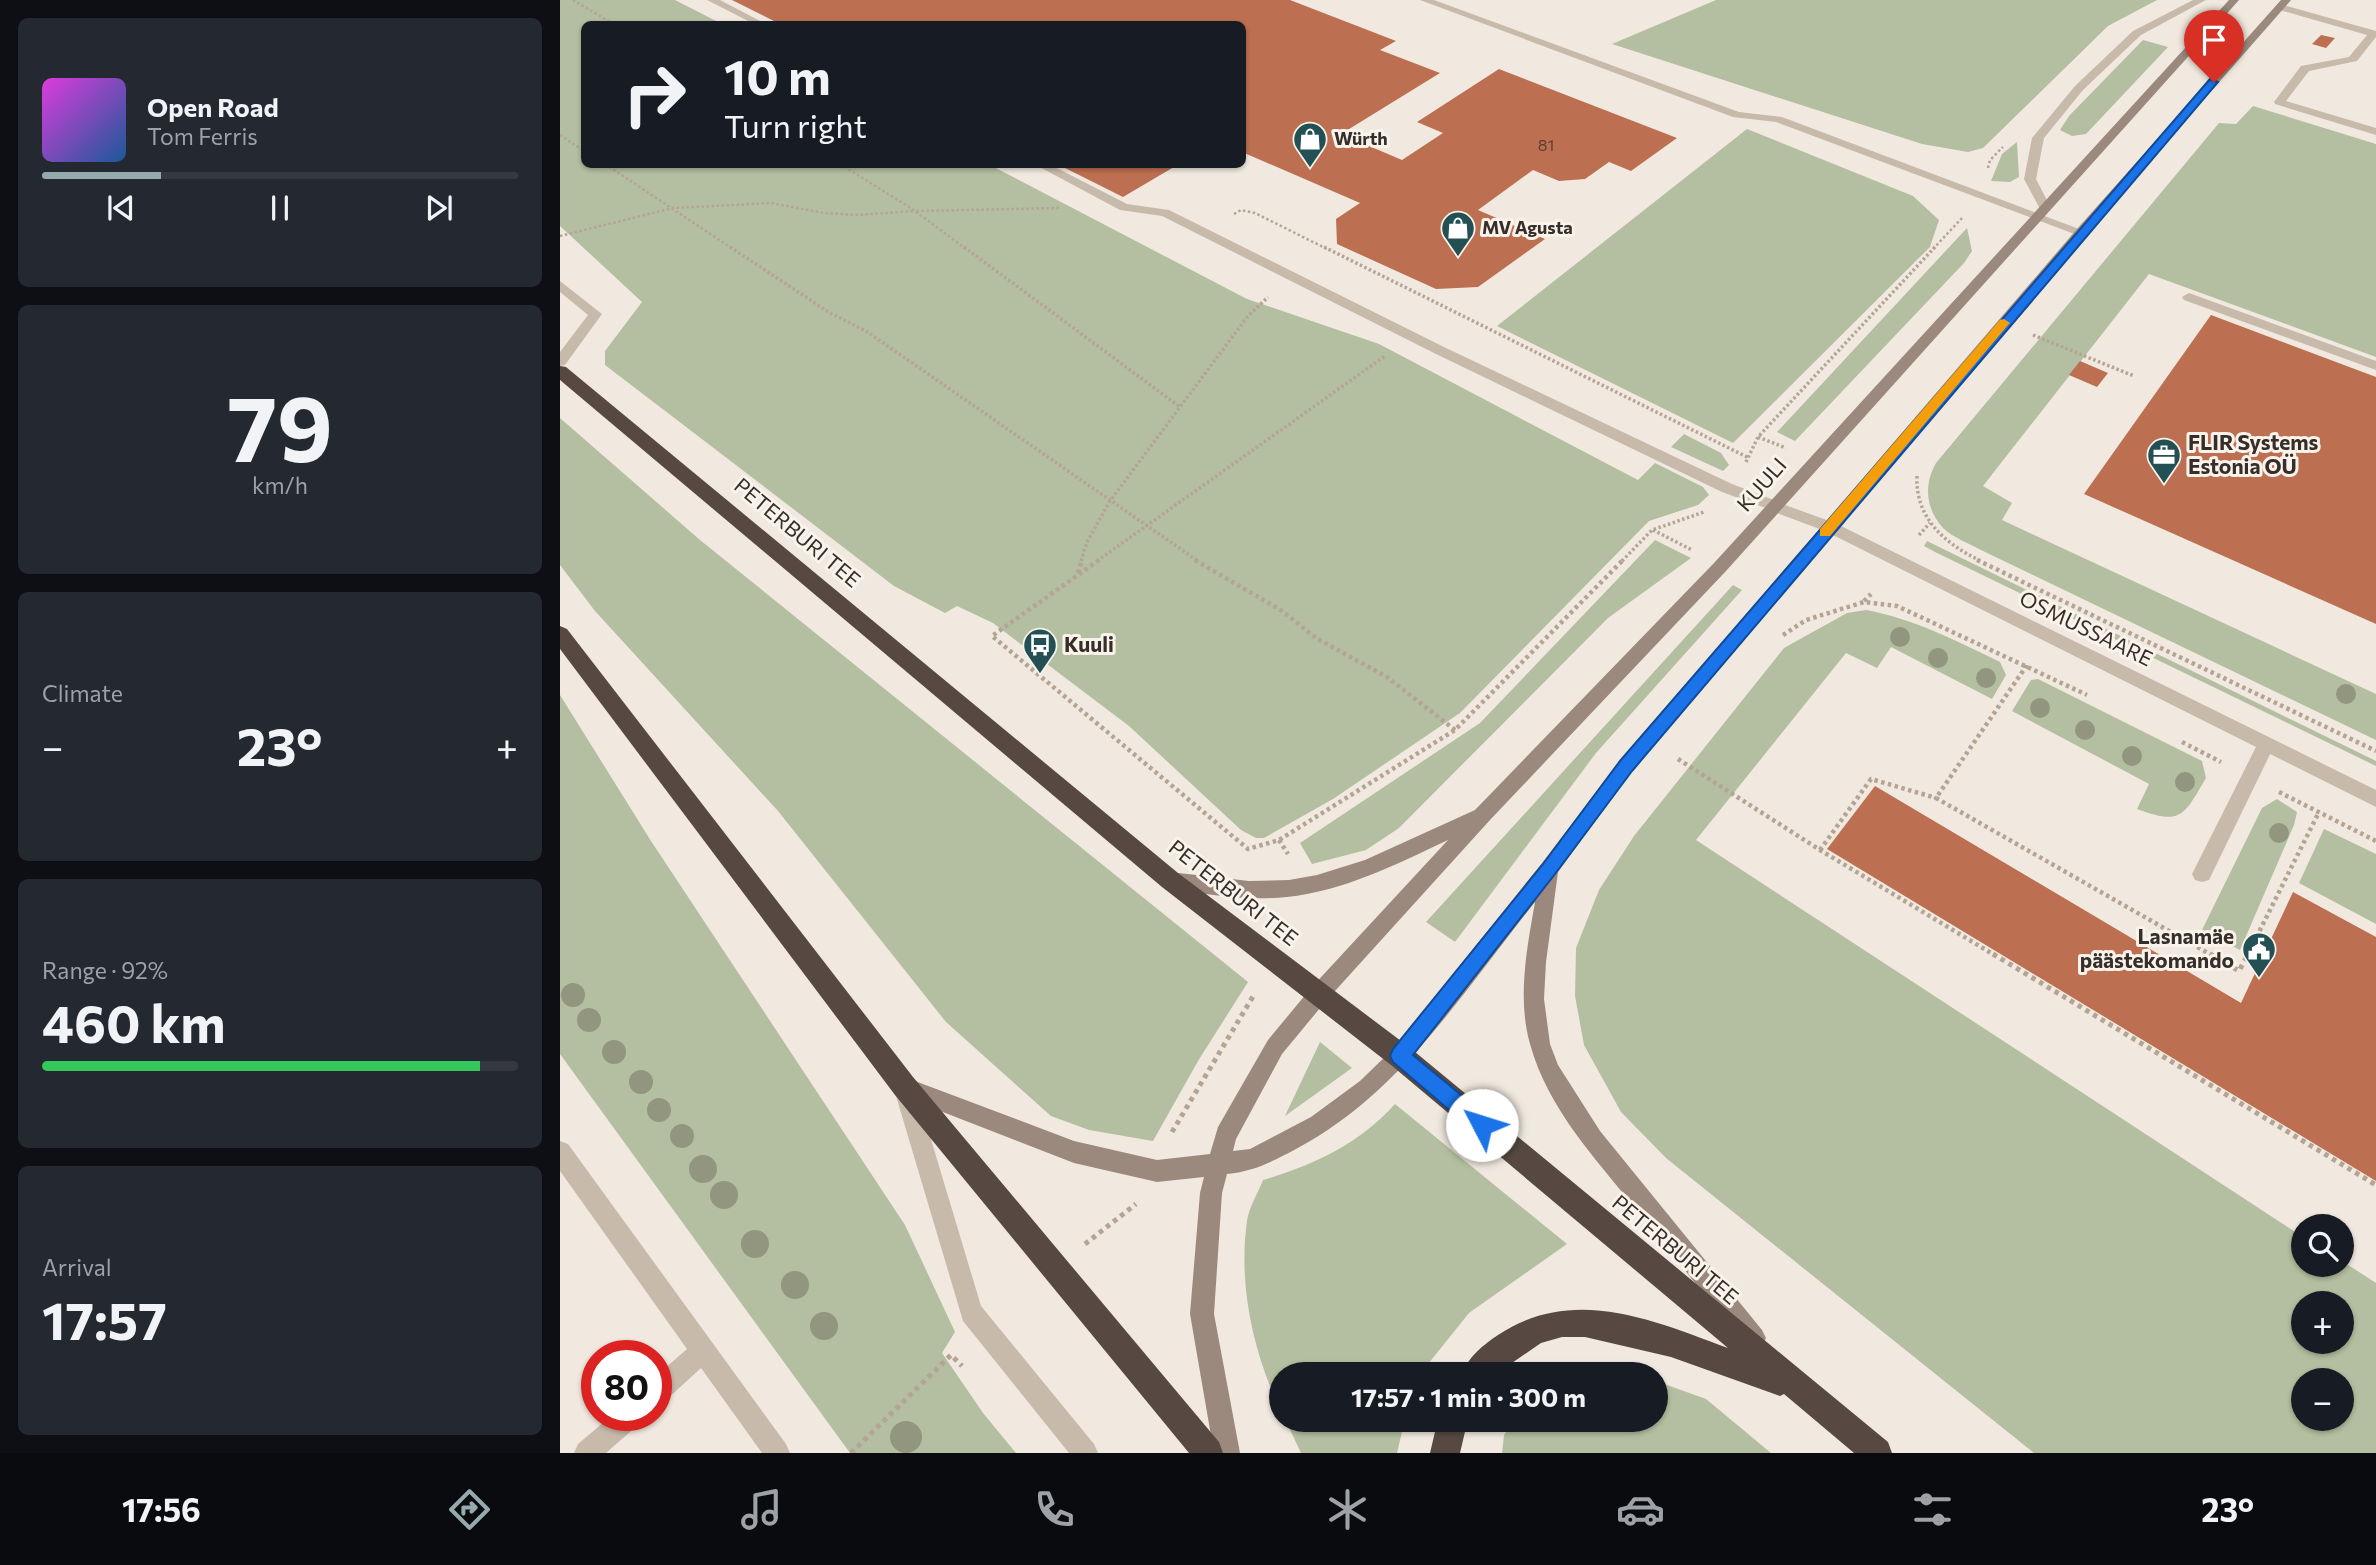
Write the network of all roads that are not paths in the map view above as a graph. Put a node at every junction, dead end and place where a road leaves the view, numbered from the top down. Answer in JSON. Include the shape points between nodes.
{"nodes":[{"id":1,"x":712,"y":0,"type":"edge"},
{"id":2,"x":1425,"y":0,"type":"edge"},
{"id":3,"x":2201,"y":0,"type":"edge"},
{"id":4,"x":2234,"y":0,"type":"edge"},
{"id":5,"x":2283,"y":4,"type":"edge"},
{"id":6,"x":755,"y":21,"type":"edge"},
{"id":7,"x":2374,"y":33,"type":"edge"},
{"id":8,"x":2376,"y":132,"type":"edge"},
{"id":9,"x":1047,"y":168,"type":"edge"},
{"id":10,"x":2040,"y":211,"type":"junction"},
{"id":11,"x":2081,"y":233,"type":"junction"},
{"id":12,"x":560,"y":285,"type":"edge"},
{"id":13,"x":2189,"y":297,"type":"dead end"},
{"id":14,"x":560,"y":362,"type":"edge"},
{"id":15,"x":2376,"y":366,"type":"edge"},
{"id":16,"x":560,"y":372,"type":"edge"},
{"id":17,"x":1773,"y":506,"type":"junction"},
{"id":18,"x":1830,"y":527,"type":"junction"},
{"id":19,"x":560,"y":635,"type":"edge"},
{"id":20,"x":2266,"y":744,"type":"junction"},
{"id":21,"x":2376,"y":799,"type":"edge"},
{"id":22,"x":1483,"y":814,"type":"junction"},
{"id":23,"x":1549,"y":869,"type":"junction"},
{"id":24,"x":2202,"y":874,"type":"dead end"},
{"id":25,"x":1170,"y":880,"type":"junction"},
{"id":26,"x":1318,"y":995,"type":"junction"},
{"id":27,"x":1400,"y":1056,"type":"junction"},
{"id":28,"x":904,"y":1086,"type":"junction"},
{"id":29,"x":560,"y":1152,"type":"edge"},
{"id":30,"x":1218,"y":1164,"type":"junction"},
{"id":31,"x":703,"y":1351,"type":"junction"},
{"id":32,"x":1489,"y":1362,"type":"edge"},
{"id":33,"x":672,"y":1378,"type":"edge"},
{"id":34,"x":1792,"y":1384,"type":"junction"},
{"id":35,"x":612,"y":1431,"type":"edge"},
{"id":36,"x":1450,"y":1432,"type":"edge"},
{"id":37,"x":587,"y":1453,"type":"edge"},
{"id":38,"x":776,"y":1453,"type":"edge"},
{"id":39,"x":1085,"y":1453,"type":"edge"},
{"id":40,"x":1208,"y":1453,"type":"edge"},
{"id":41,"x":1227,"y":1453,"type":"edge"},
{"id":42,"x":1445,"y":1453,"type":"edge"},
{"id":43,"x":1877,"y":1453,"type":"edge"}],
"edges":[{"from":1,"to":6,"type":"street"},
{"from":2,"to":10,"type":"street","via":[[1737,115],[1778,119],[1975,192]]},
{"from":3,"to":10,"type":"street","via":[[2137,33],[2079,88],[2038,138],[2030,178]]},
{"from":4,"to":10,"type":"main road","name":"KUULI"},
{"from":5,"to":7,"type":"street"},
{"from":5,"to":11,"type":"main road"},
{"from":7,"to":8,"type":"street","via":[[2353,59],[2305,68],[2279,102]]},
{"from":9,"to":17,"type":"street","name":"OSMUSSAARE","via":[[1124,208],[1166,213],[1727,488]]},
{"from":10,"to":11,"type":"street"},
{"from":10,"to":17,"type":"main road","name":"KUULI"},
{"from":11,"to":18,"type":"main road"},
{"from":12,"to":14,"type":"street","via":[[595,314]]},
{"from":13,"to":15,"type":"street"},
{"from":16,"to":25,"type":"highway","name":"PETERBURI TEE"},
{"from":17,"to":18,"type":"street","name":"OSMUSSAARE"},
{"from":17,"to":22,"type":"main road","name":"KUULI"},
{"from":18,"to":20,"type":"street","name":"OSMUSSAARE"},
{"from":18,"to":23,"type":"main road","via":[[1626,766]]},
{"from":19,"to":28,"type":"highway"},
{"from":20,"to":21,"type":"street","name":"OSMUSSAARE"},
{"from":20,"to":24,"type":"street"},
{"from":22,"to":25,"type":"main road","via":[[1356,872],[1300,887],[1229,889]]},
{"from":22,"to":26,"type":"main road","name":"KUULI"},
{"from":23,"to":27,"type":"main road"},
{"from":23,"to":34,"type":"main road","via":[[1535,975],[1541,1053],[1562,1094],[1597,1144]]},
{"from":25,"to":26,"type":"highway","name":"PETERBURI TEE"},
{"from":26,"to":27,"type":"highway","name":"PETERBURI TEE"},
{"from":26,"to":30,"type":"main road","name":"KUULI","via":[[1275,1047],[1226,1135]]},
{"from":27,"to":30,"type":"main road","via":[[1368,1088],[1319,1125],[1252,1160]]},
{"from":27,"to":34,"type":"highway","name":"PETERBURI TEE"},
{"from":28,"to":30,"type":"main road","via":[[1074,1152],[1157,1171]]},
{"from":28,"to":39,"type":"street","via":[[971,1313]]},
{"from":28,"to":40,"type":"highway"},
{"from":29,"to":31,"type":"street"},
{"from":30,"to":41,"type":"main road","name":"KUULI","via":[[1211,1193],[1202,1314]]},
{"from":31,"to":33,"type":"street"},
{"from":31,"to":38,"type":"street"},
{"from":32,"to":34,"type":"highway","via":[[1510,1342],[1561,1323],[1609,1324]]},
{"from":34,"to":43,"type":"highway","name":"PETERBURI TEE"},
{"from":35,"to":37,"type":"street"},
{"from":36,"to":42,"type":"highway"}]}
